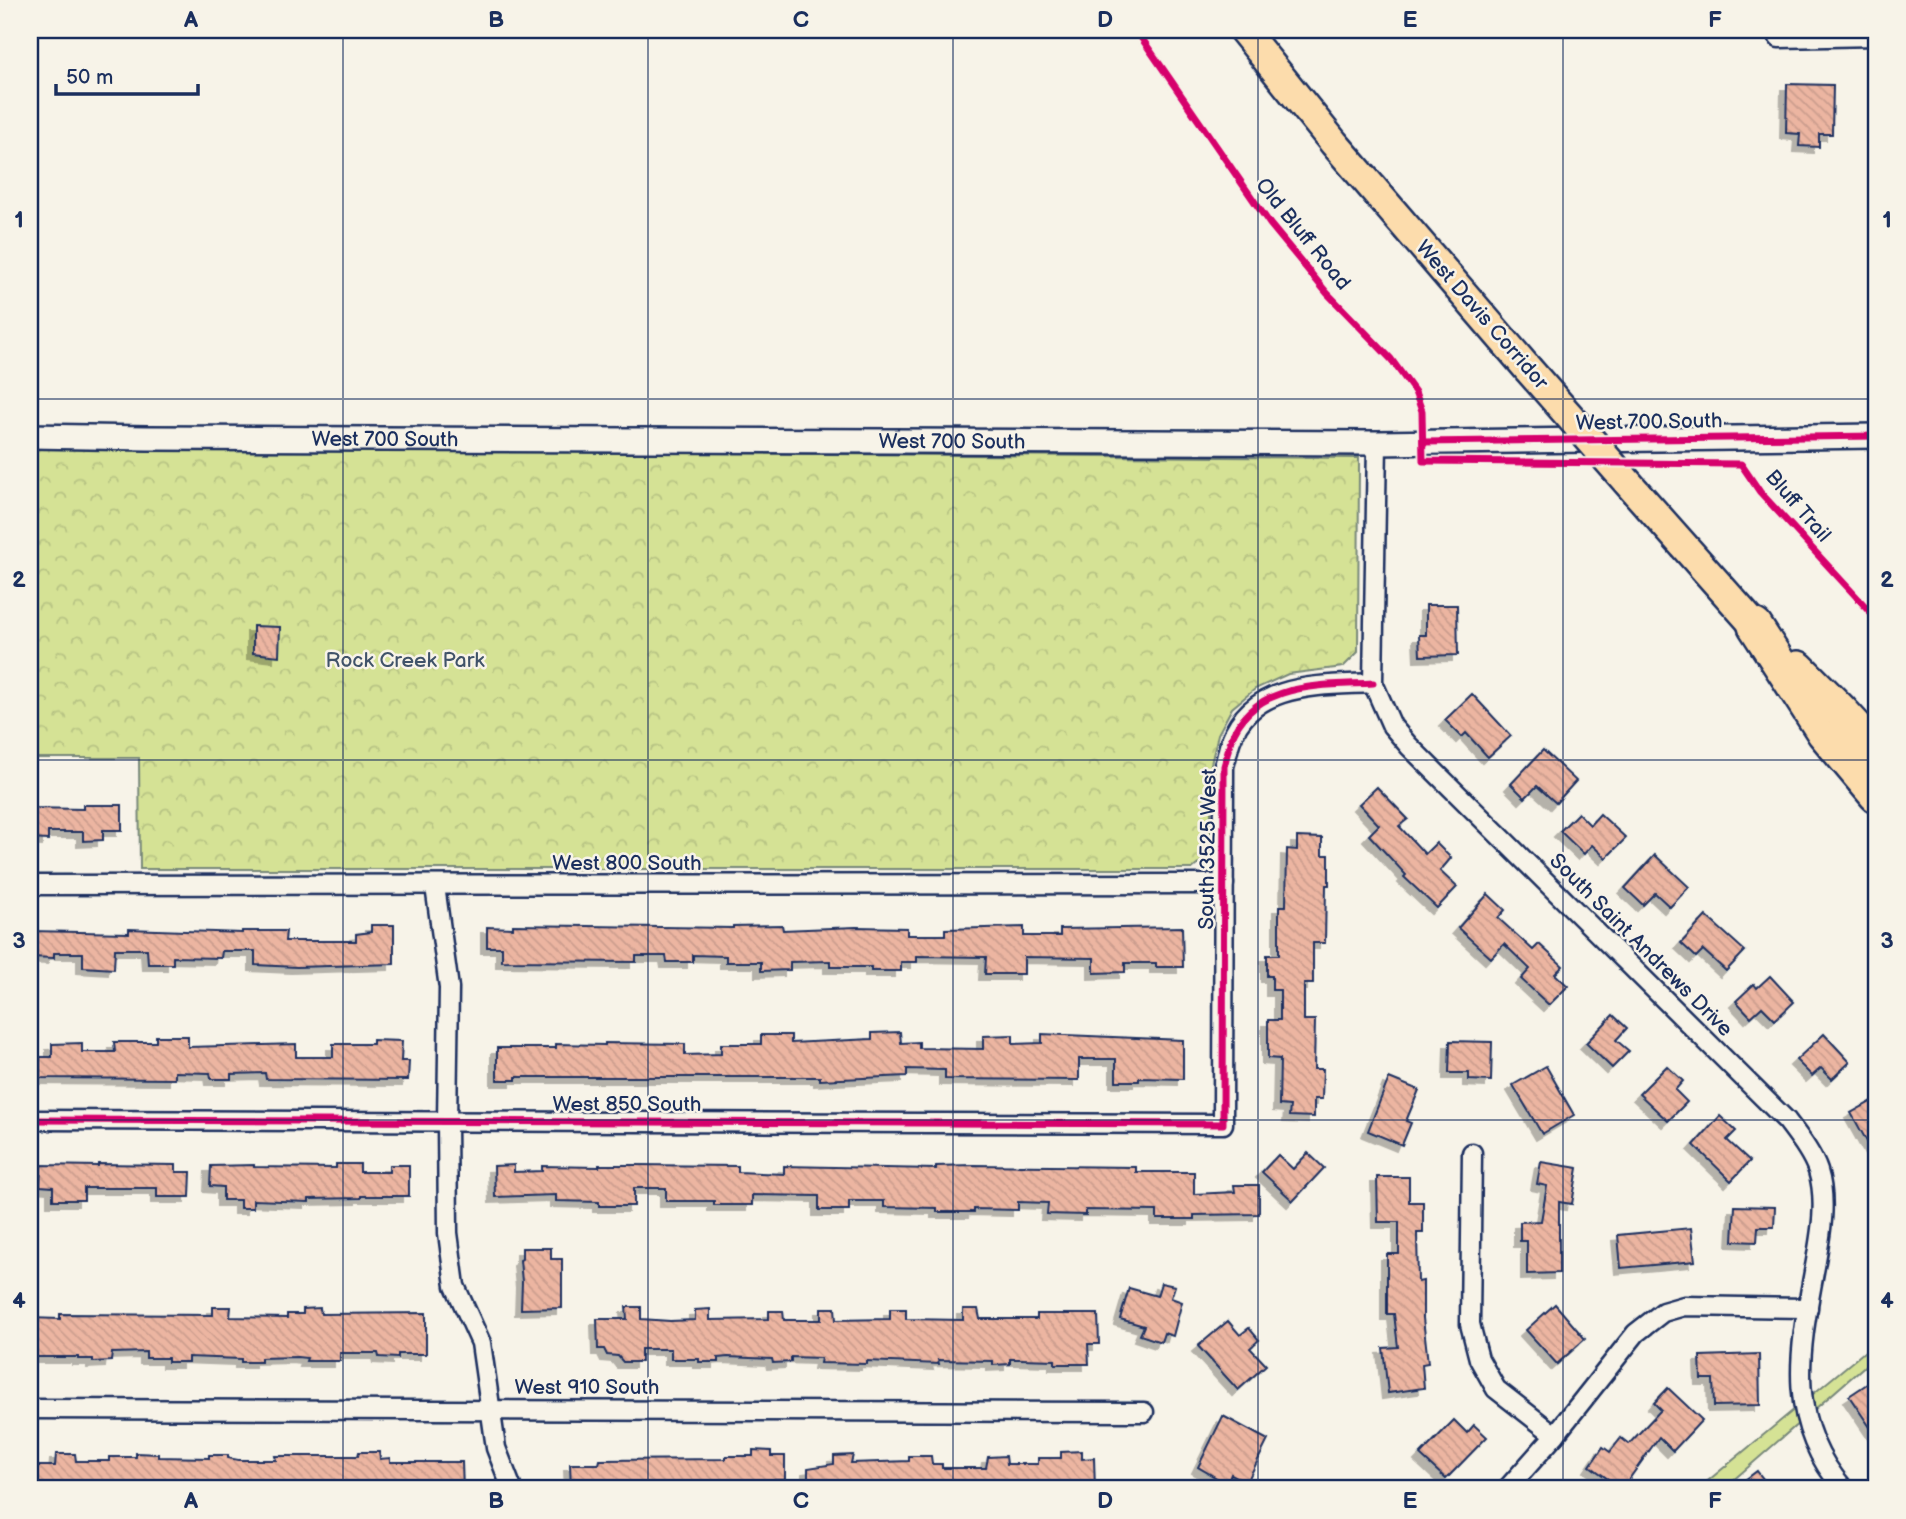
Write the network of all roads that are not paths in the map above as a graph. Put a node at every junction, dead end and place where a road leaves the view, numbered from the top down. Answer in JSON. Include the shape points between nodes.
{"nodes":[{"id":1,"x":1243,"y":30,"type":"edge"},
{"id":2,"x":1876,"y":36,"type":"edge"},
{"id":3,"x":1779,"y":38,"type":"dead end"},
{"id":4,"x":30,"y":436,"type":"edge"},
{"id":5,"x":1876,"y":436,"type":"edge"},
{"id":6,"x":1377,"y":443,"type":"junction"},
{"id":7,"x":1755,"y":626,"type":"junction"},
{"id":8,"x":1373,"y":683,"type":"junction"},
{"id":9,"x":1876,"y":749,"type":"edge"},
{"id":10,"x":1876,"y":795,"type":"edge"},
{"id":11,"x":1224,"y":884,"type":"junction"},
{"id":12,"x":30,"y":885,"type":"edge"},
{"id":13,"x":435,"y":886,"type":"junction"},
{"id":14,"x":30,"y":1120,"type":"edge"},
{"id":15,"x":447,"y":1121,"type":"junction"},
{"id":16,"x":1223,"y":1124,"type":"joint"},
{"id":17,"x":1472,"y":1153,"type":"dead end"},
{"id":18,"x":1808,"y":1308,"type":"junction"},
{"id":19,"x":30,"y":1409,"type":"edge"},
{"id":20,"x":491,"y":1410,"type":"junction"},
{"id":21,"x":1144,"y":1412,"type":"dead end"},
{"id":22,"x":1555,"y":1435,"type":"junction"},
{"id":23,"x":512,"y":1489,"type":"edge"},
{"id":24,"x":1507,"y":1489,"type":"edge"},
{"id":25,"x":1844,"y":1489,"type":"edge"}],
"edges":[{"from":1,"to":7,"type":"main road","name":"West Davis Corridor","bridge":true,"via":[[1528,369]]},
{"from":2,"to":3,"type":"street"},
{"from":4,"to":6,"type":"street","name":"West 700 South"},
{"from":5,"to":6,"type":"street","name":"West 700 South"},
{"from":6,"to":8,"type":"street","name":"South Saint Andrews Drive"},
{"from":7,"to":9,"type":"highway","name":"West Davis Corridor"},
{"from":7,"to":10,"type":"highway","name":"West Davis Corridor","via":[[1824,733]]},
{"from":8,"to":11,"type":"street","name":"South 3525 West","via":[[1302,687],[1270,697],[1247,712],[1231,738],[1224,766]]},
{"from":8,"to":18,"type":"street","name":"South Saint Andrews Drive","via":[[1392,726],[1409,746],[1787,1121],[1805,1146],[1818,1171],[1823,1220]]},
{"from":11,"to":13,"type":"street","name":"West 800 South"},
{"from":11,"to":16,"type":"street","name":"South 3525 West"},
{"from":12,"to":13,"type":"street","name":"West 800 South"},
{"from":13,"to":15,"type":"street","via":[[449,988]]},
{"from":14,"to":15,"type":"street","name":"West 850 South"},
{"from":15,"to":16,"type":"street","name":"West 850 South"},
{"from":15,"to":20,"type":"street","via":[[448,1233],[455,1286],[481,1343]]},
{"from":17,"to":22,"type":"street","via":[[1470,1324],[1479,1359],[1496,1389]]},
{"from":18,"to":22,"type":"street","via":[[1684,1306],[1663,1312],[1636,1333]]},
{"from":18,"to":25,"type":"street","name":"South Saint Andrews Drive","via":[[1799,1376],[1804,1413],[1816,1447]]},
{"from":19,"to":20,"type":"street","name":"West 910 South"},
{"from":20,"to":21,"type":"street","name":"West 910 South"},
{"from":20,"to":23,"type":"street","via":[[496,1448]]},
{"from":22,"to":24,"type":"street"}]}
